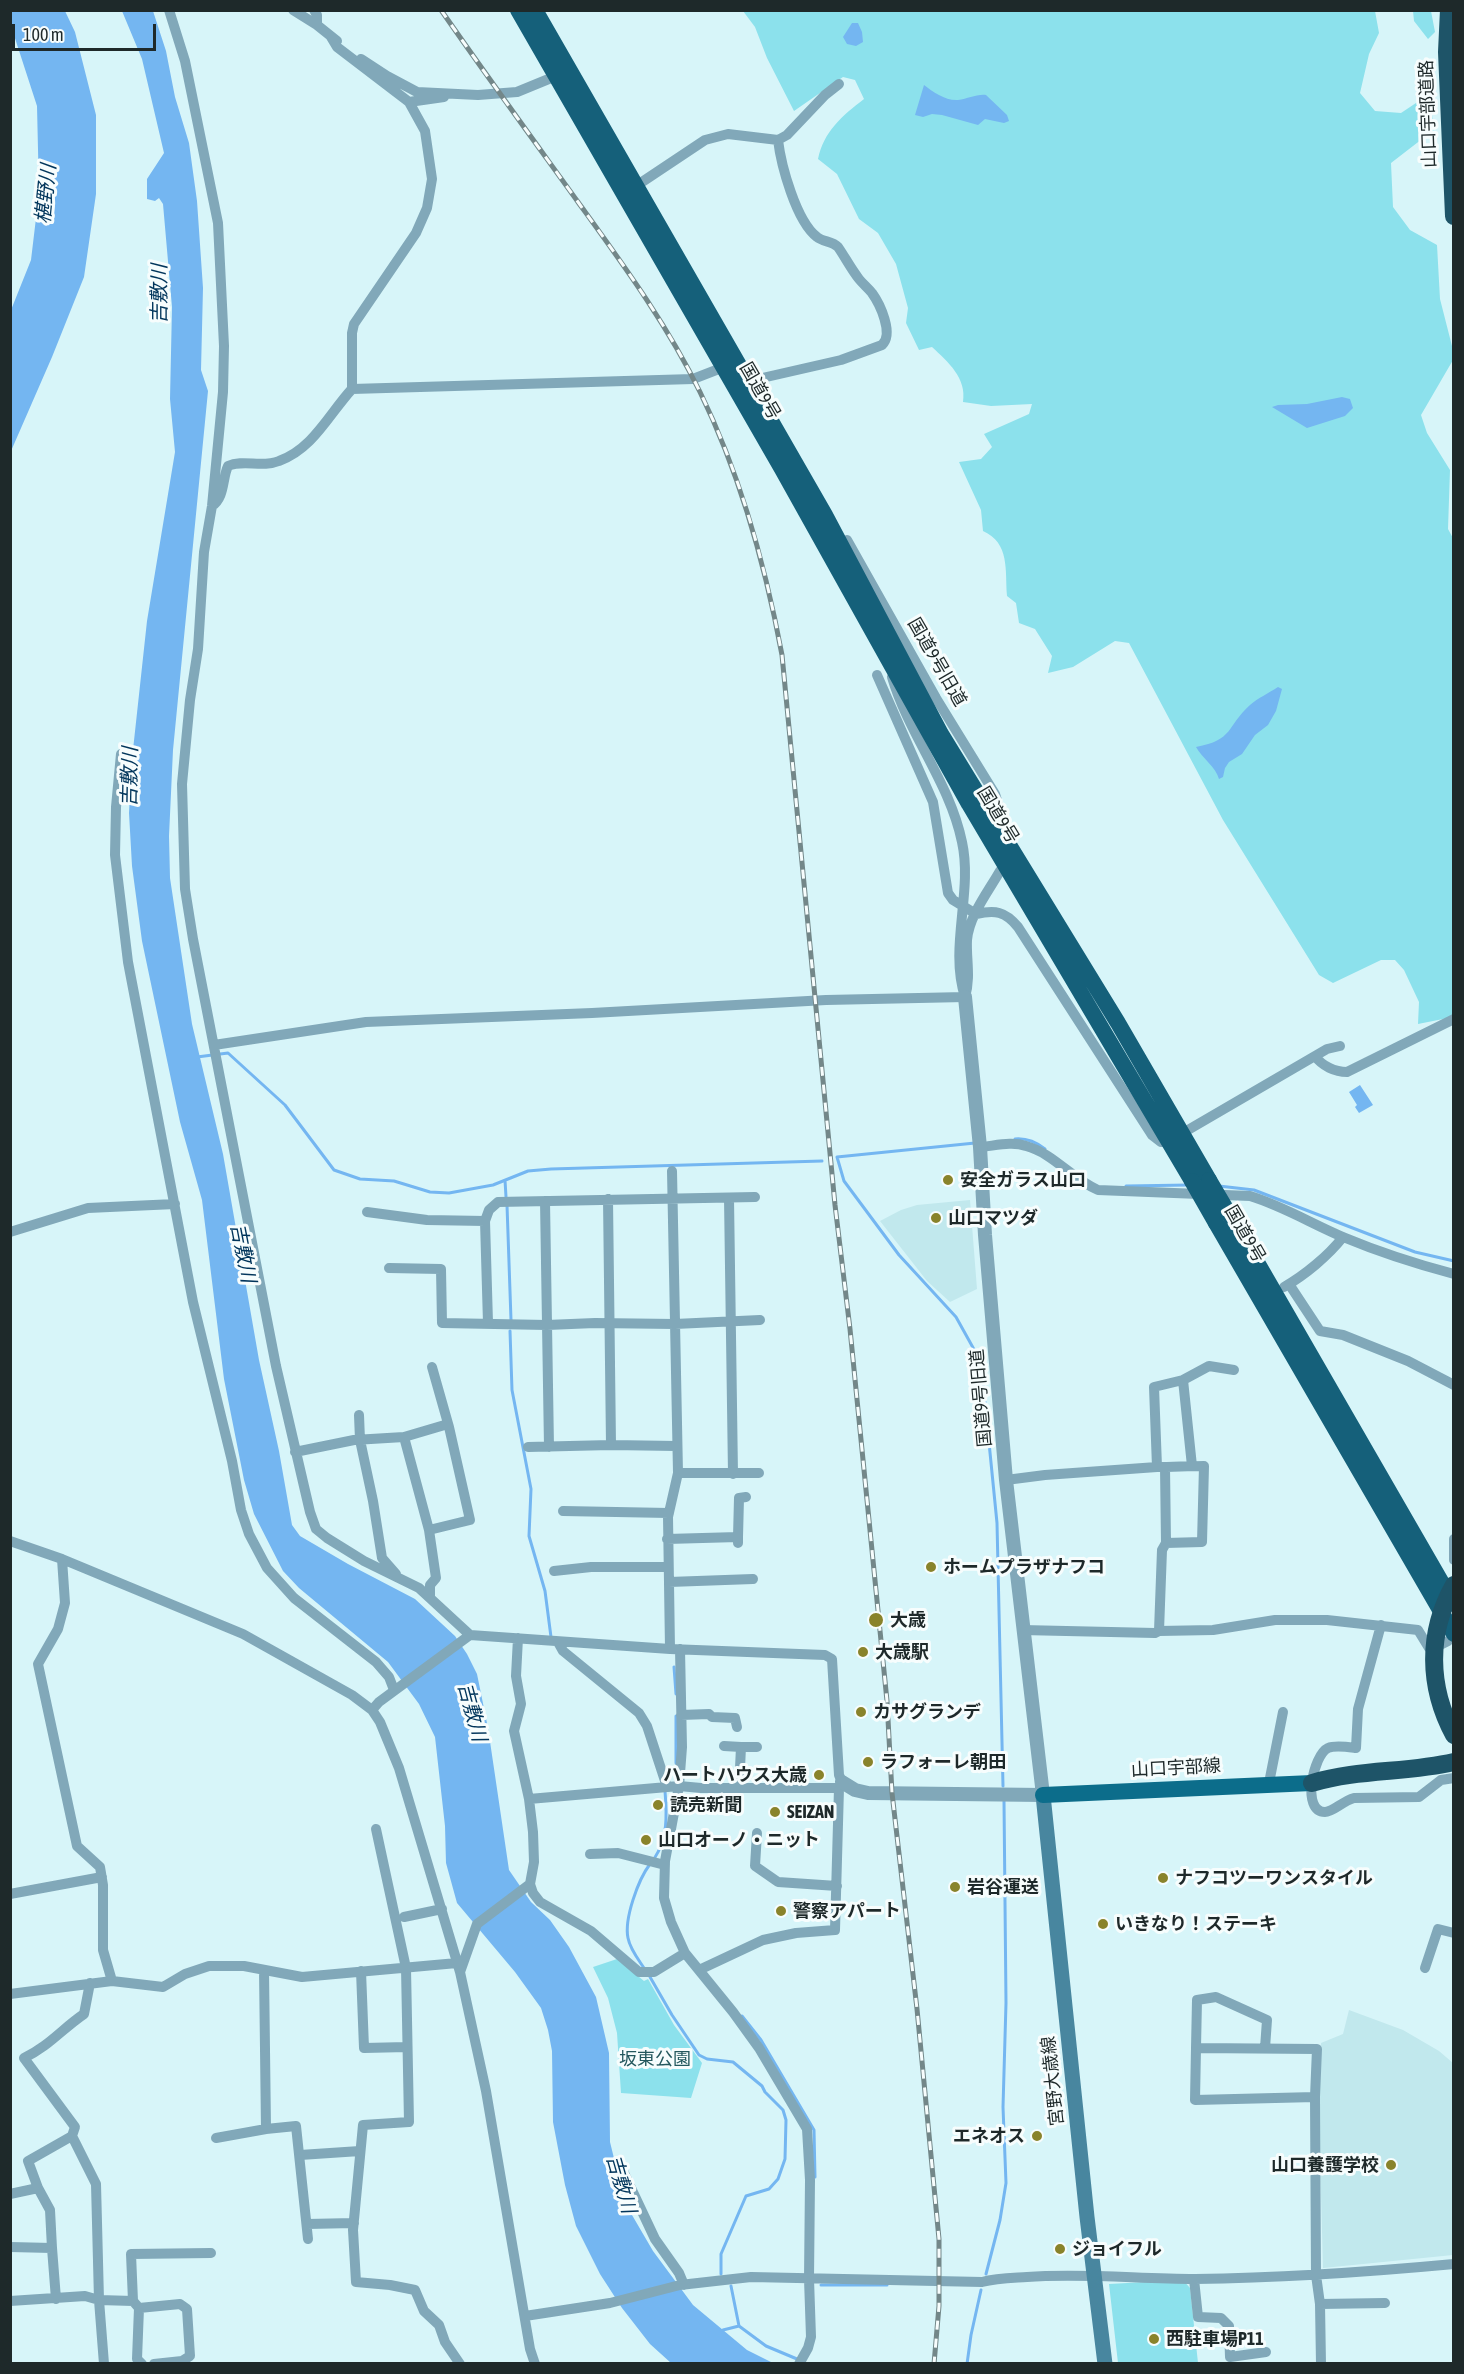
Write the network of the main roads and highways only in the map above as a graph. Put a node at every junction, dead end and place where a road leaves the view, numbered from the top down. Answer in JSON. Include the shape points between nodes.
{"nodes":[{"id":1,"x":518,"y":10,"type":"edge"},
{"id":2,"x":535,"y":10,"type":"edge"},
{"id":3,"x":1449,"y":10,"type":"edge"},
{"id":4,"x":1454,"y":33,"type":"edge"},
{"id":5,"x":1454,"y":97,"type":"edge"},
{"id":6,"x":1454,"y":216,"type":"edge"},
{"id":7,"x":1176,"y":1138,"type":"junction"},
{"id":8,"x":1224,"y":1221,"type":"junction"},
{"id":9,"x":1454,"y":1586,"type":"edge"},
{"id":10,"x":1454,"y":1604,"type":"edge"},
{"id":11,"x":1451,"y":1637,"type":"edge"},
{"id":12,"x":1454,"y":1735,"type":"edge"},
{"id":13,"x":1454,"y":1762,"type":"edge"},
{"id":14,"x":1454,"y":1775,"type":"edge"},
{"id":15,"x":1312,"y":1783,"type":"junction"},
{"id":16,"x":1043,"y":1795,"type":"joint"},
{"id":17,"x":1105,"y":2364,"type":"edge"}],
"edges":[{"from":1,"to":7,"type":"highway","name":"国道9号","via":[[969,804]]},
{"from":2,"to":7,"type":"highway","name":"国道9号","via":[[825,515],[941,734],[1077,956]]},
{"from":3,"to":6,"type":"highway","name":"山口宇部道路"},
{"from":4,"to":5,"type":"highway","name":"山口宇部道路"},
{"from":7,"to":8,"type":"highway","name":"国道9号","bridge":true,"via":[[1209,1180]]},
{"from":7,"to":8,"type":"highway","name":"国道9号","bridge":true,"via":[[1192,1181]]},
{"from":8,"to":10,"type":"highway","name":"国道9号","via":[[1281,1288]]},
{"from":8,"to":11,"type":"highway","name":"国道9号"},
{"from":9,"to":12,"type":"highway","bridge":true,"via":[[1437,1623],[1433,1656],[1437,1696]]},
{"from":13,"to":15,"type":"highway"},
{"from":14,"to":15,"type":"highway","via":[[1332,1786]]},
{"from":15,"to":16,"type":"main road","name":"山口宇部線"},
{"from":16,"to":17,"type":"main road","name":"宮野大歳線"}]}
